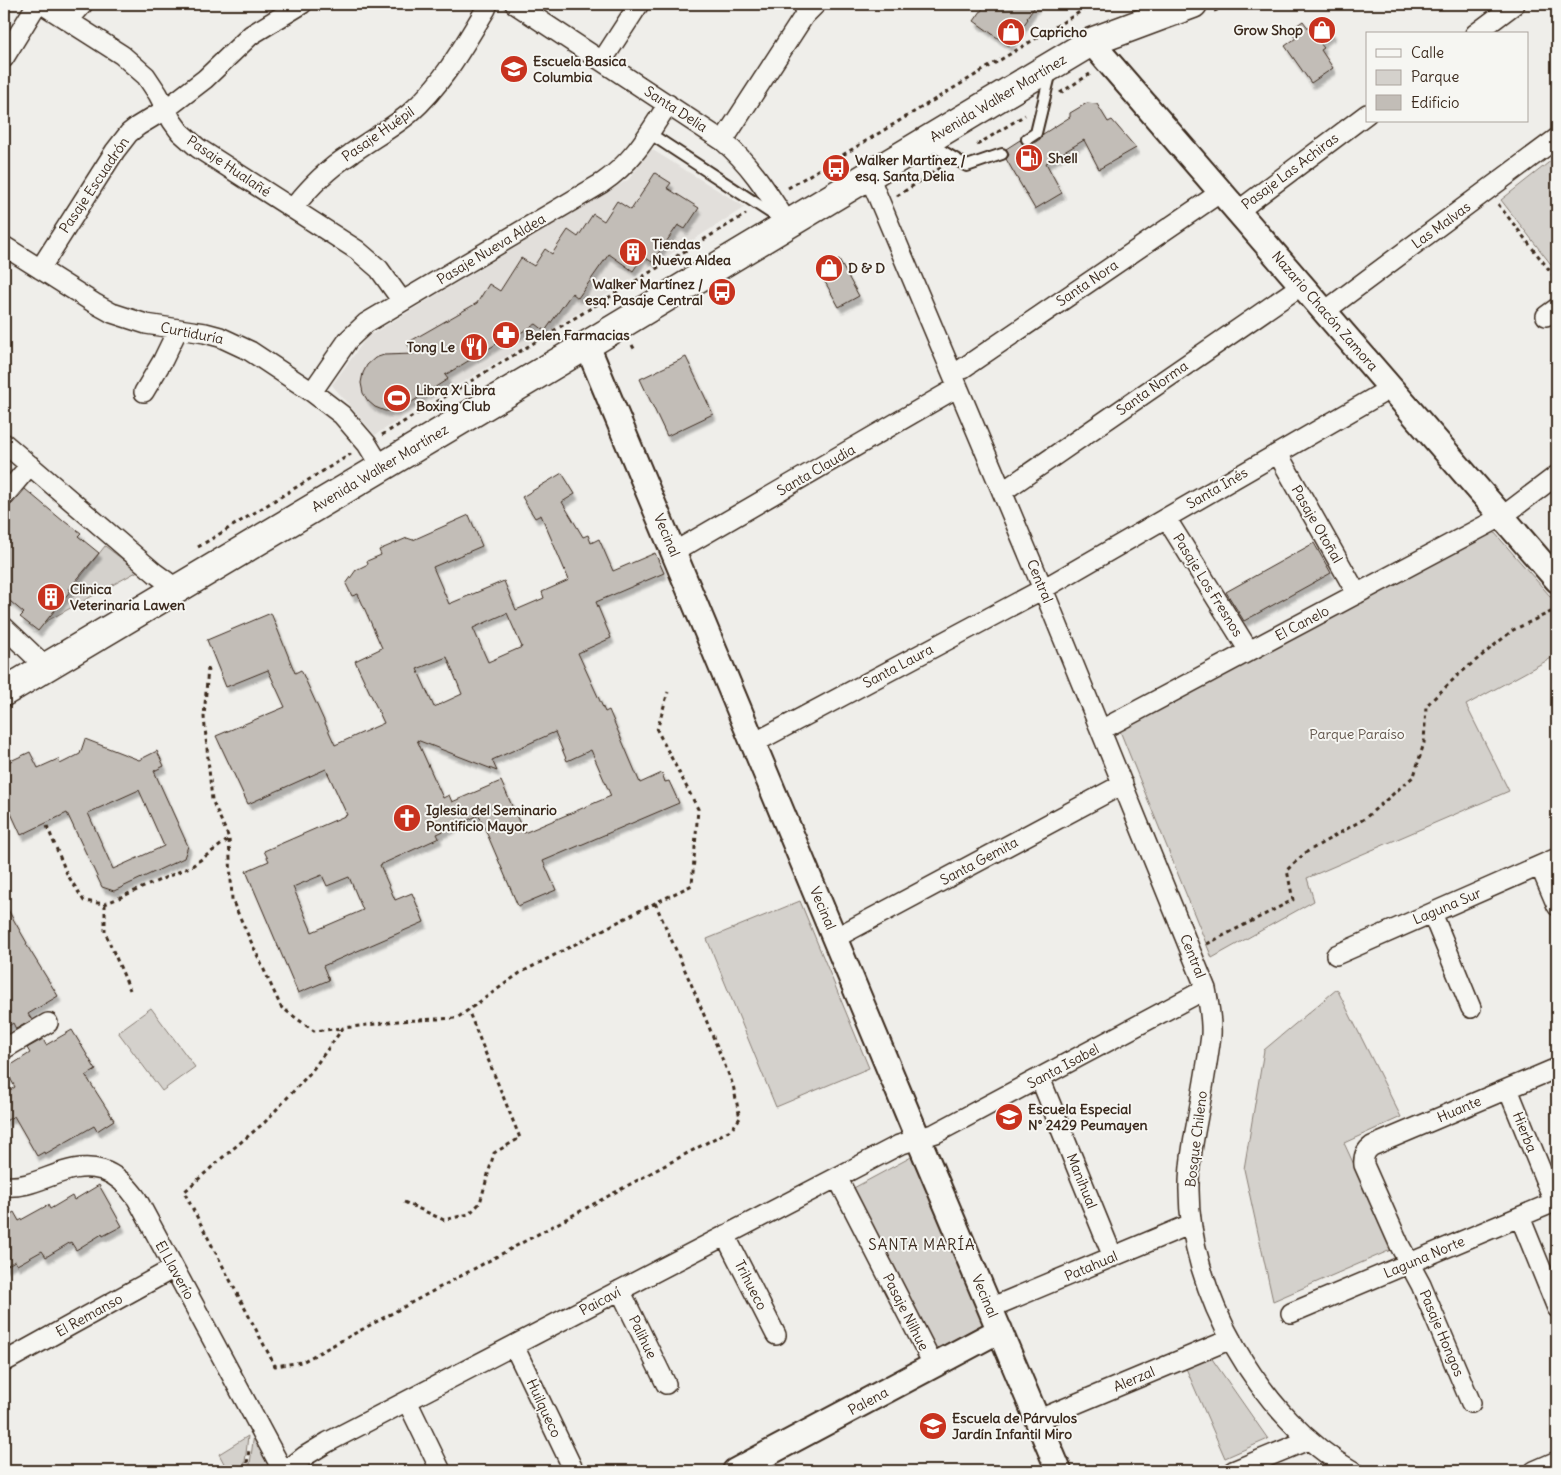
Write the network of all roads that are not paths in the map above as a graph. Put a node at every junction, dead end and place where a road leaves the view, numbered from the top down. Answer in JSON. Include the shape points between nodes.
{"nodes":[{"id":1,"x":37,"y":4,"type":"edge"},
{"id":2,"x":42,"y":4,"type":"edge"},
{"id":3,"x":82,"y":4,"type":"edge"},
{"id":4,"x":302,"y":4,"type":"edge"},
{"id":5,"x":488,"y":4,"type":"edge"},
{"id":6,"x":515,"y":4,"type":"edge"},
{"id":7,"x":639,"y":4,"type":"edge"},
{"id":8,"x":816,"y":4,"type":"edge"},
{"id":9,"x":1135,"y":4,"type":"edge"},
{"id":10,"x":1193,"y":4,"type":"edge"},
{"id":11,"x":1515,"y":4,"type":"edge"},
{"id":12,"x":68,"y":21,"type":"junction"},
{"id":13,"x":1478,"y":32,"type":"edge"},
{"id":14,"x":1091,"y":42,"type":"junction"},
{"id":15,"x":4,"y":58,"type":"edge"},
{"id":16,"x":602,"y":61,"type":"junction"},
{"id":17,"x":1052,"y":65,"type":"junction"},
{"id":18,"x":668,"y":104,"type":"junction"},
{"id":19,"x":166,"y":109,"type":"junction"},
{"id":20,"x":1366,"y":115,"type":"edge"},
{"id":21,"x":649,"y":133,"type":"junction"},
{"id":22,"x":1557,"y":138,"type":"edge"},
{"id":23,"x":1027,"y":139,"type":"dead end"},
{"id":24,"x":723,"y":141,"type":"junction"},
{"id":25,"x":926,"y":142,"type":"junction"},
{"id":26,"x":1002,"y":154,"type":"dead end"},
{"id":27,"x":869,"y":176,"type":"junction"},
{"id":28,"x":1221,"y":192,"type":"junction"},
{"id":29,"x":766,"y":202,"type":"junction"},
{"id":30,"x":293,"y":208,"type":"junction"},
{"id":31,"x":1238,"y":211,"type":"junction"},
{"id":32,"x":788,"y":224,"type":"junction"},
{"id":33,"x":4,"y":246,"type":"edge"},
{"id":34,"x":40,"y":269,"type":"junction"},
{"id":35,"x":1302,"y":285,"type":"junction"},
{"id":36,"x":402,"y":301,"type":"junction"},
{"id":37,"x":1325,"y":311,"type":"junction"},
{"id":38,"x":178,"y":329,"type":"junction"},
{"id":39,"x":588,"y":345,"type":"junction"},
{"id":40,"x":956,"y":381,"type":"junction"},
{"id":41,"x":1391,"y":388,"type":"junction"},
{"id":42,"x":144,"y":392,"type":"dead end"},
{"id":43,"x":312,"y":392,"type":"junction"},
{"id":44,"x":4,"y":443,"type":"edge"},
{"id":45,"x":1278,"y":454,"type":"junction"},
{"id":46,"x":30,"y":465,"type":"junction"},
{"id":47,"x":381,"y":467,"type":"junction"},
{"id":48,"x":1557,"y":475,"type":"edge"},
{"id":49,"x":1002,"y":492,"type":"junction"},
{"id":50,"x":4,"y":496,"type":"edge"},
{"id":51,"x":1503,"y":516,"type":"junction"},
{"id":52,"x":1166,"y":518,"type":"junction"},
{"id":53,"x":674,"y":552,"type":"junction"},
{"id":54,"x":1557,"y":580,"type":"edge"},
{"id":55,"x":177,"y":589,"type":"junction"},
{"id":56,"x":1043,"y":589,"type":"junction"},
{"id":57,"x":1357,"y":594,"type":"junction"},
{"id":58,"x":4,"y":627,"type":"edge"},
{"id":59,"x":1249,"y":651,"type":"junction"},
{"id":60,"x":46,"y":667,"type":"junction"},
{"id":61,"x":4,"y":692,"type":"edge"},
{"id":62,"x":1101,"y":730,"type":"junction"},
{"id":63,"x":754,"y":743,"type":"junction"},
{"id":64,"x":1123,"y":784,"type":"junction"},
{"id":65,"x":1549,"y":862,"type":"edge"},
{"id":66,"x":1557,"y":906,"type":"edge"},
{"id":67,"x":1432,"y":913,"type":"junction"},
{"id":68,"x":835,"y":938,"type":"junction"},
{"id":69,"x":1336,"y":954,"type":"dead end"},
{"id":70,"x":1206,"y":990,"type":"junction"},
{"id":71,"x":1471,"y":1008,"type":"dead end"},
{"id":72,"x":48,"y":1023,"type":"dead end"},
{"id":73,"x":4,"y":1050,"type":"edge"},
{"id":74,"x":1557,"y":1068,"type":"edge"},
{"id":75,"x":1040,"y":1078,"type":"junction"},
{"id":76,"x":1508,"y":1089,"type":"junction"},
{"id":77,"x":919,"y":1139,"type":"junction"},
{"id":78,"x":1364,"y":1154,"type":"joint"},
{"id":79,"x":837,"y":1177,"type":"junction"},
{"id":80,"x":4,"y":1186,"type":"edge"},
{"id":81,"x":1556,"y":1202,"type":"edge"},
{"id":82,"x":1520,"y":1217,"type":"junction"},
{"id":83,"x":1191,"y":1224,"type":"junction"},
{"id":84,"x":726,"y":1235,"type":"junction"},
{"id":85,"x":1113,"y":1257,"type":"junction"},
{"id":86,"x":1410,"y":1264,"type":"junction"},
{"id":87,"x":174,"y":1268,"type":"junction"},
{"id":88,"x":620,"y":1290,"type":"junction"},
{"id":89,"x":990,"y":1308,"type":"junction"},
{"id":90,"x":1557,"y":1308,"type":"edge"},
{"id":91,"x":1291,"y":1313,"type":"dead end"},
{"id":92,"x":1000,"y":1330,"type":"junction"},
{"id":93,"x":776,"y":1335,"type":"dead end"},
{"id":94,"x":1231,"y":1339,"type":"junction"},
{"id":95,"x":514,"y":1346,"type":"junction"},
{"id":96,"x":4,"y":1362,"type":"edge"},
{"id":97,"x":934,"y":1366,"type":"junction"},
{"id":98,"x":666,"y":1384,"type":"dead end"},
{"id":99,"x":407,"y":1401,"type":"junction"},
{"id":100,"x":1471,"y":1403,"type":"dead end"},
{"id":101,"x":1037,"y":1420,"type":"junction"},
{"id":102,"x":1308,"y":1440,"type":"junction"},
{"id":103,"x":1557,"y":1461,"type":"edge"},
{"id":104,"x":309,"y":1463,"type":"edge"},
{"id":105,"x":1052,"y":1469,"type":"edge"},
{"id":106,"x":285,"y":1471,"type":"edge"},
{"id":107,"x":441,"y":1471,"type":"edge"},
{"id":108,"x":574,"y":1471,"type":"edge"},
{"id":109,"x":735,"y":1471,"type":"edge"},
{"id":110,"x":1233,"y":1471,"type":"edge"},
{"id":111,"x":1353,"y":1471,"type":"edge"},
{"id":112,"x":1534,"y":1471,"type":"edge"}],
"edges":[{"from":1,"to":15,"type":"street"},
{"from":2,"to":12,"type":"street","name":"Pasaje Hualañé"},
{"from":3,"to":12,"type":"street"},
{"from":4,"to":19,"type":"street","name":"Pasaje Escuadrón","via":[[251,35],[205,79]]},
{"from":5,"to":30,"type":"street","name":"Pasaje Huépil","via":[[425,100],[333,166]]},
{"from":6,"to":16,"type":"street","name":"Santa Delia"},
{"from":7,"to":16,"type":"street"},
{"from":8,"to":24,"type":"street","via":[[804,16]]},
{"from":9,"to":14,"type":"main road","name":"Avenida Walker Martínez"},
{"from":10,"to":14,"type":"main road","name":"Avenida Walker Martínez"},
{"from":11,"to":13,"type":"street"},
{"from":12,"to":19,"type":"street","name":"Pasaje Hualañé","via":[[134,65],[152,85]]},
{"from":14,"to":17,"type":"main road","name":"Avenida Walker Martínez"},
{"from":14,"to":28,"type":"street","name":"Nazario Chacón Zamora"},
{"from":16,"to":18,"type":"street","name":"Santa Delia"},
{"from":17,"to":23,"type":"lane","via":[[1036,133]]},
{"from":17,"to":25,"type":"main road","name":"Avenida Walker Martínez"},
{"from":18,"to":21,"type":"street","name":"Pasaje Nueva Aldea"},
{"from":18,"to":24,"type":"street","name":"Santa Delia"},
{"from":19,"to":30,"type":"street","name":"Pasaje Hualañé","via":[[180,132],[198,148]]},
{"from":19,"to":34,"type":"street","name":"Pasaje Escuadrón","via":[[138,126],[122,141]]},
{"from":20,"to":31,"type":"street","name":"Pasaje Las Achiras"},
{"from":21,"to":29,"type":"lane"},
{"from":21,"to":36,"type":"street","name":"Pasaje Nueva Aldea","via":[[634,155],[612,176]]},
{"from":22,"to":37,"type":"street","name":"Las Malvas"},
{"from":24,"to":29,"type":"street","name":"Santa Delia","via":[[749,166]]},
{"from":25,"to":26,"type":"lane","via":[[967,166]]},
{"from":25,"to":27,"type":"main road","name":"Avenida Walker Martínez"},
{"from":27,"to":32,"type":"main road","name":"Avenida Walker Martínez"},
{"from":27,"to":40,"type":"street","name":"Central"},
{"from":28,"to":31,"type":"street","name":"Nazario Chacón Zamora"},
{"from":28,"to":40,"type":"street","name":"Santa Nora"},
{"from":29,"to":32,"type":"street","name":"Santa Delia"},
{"from":30,"to":36,"type":"street","name":"Pasaje Hualañé","via":[[369,258]]},
{"from":31,"to":35,"type":"street","name":"Nazario Chacón Zamora"},
{"from":32,"to":39,"type":"main road","name":"Avenida Walker Martínez"},
{"from":33,"to":34,"type":"street","name":"Curtiduría"},
{"from":34,"to":38,"type":"street","name":"Curtiduría","via":[[112,313],[146,324]]},
{"from":35,"to":37,"type":"street","name":"Nazario Chacón Zamora"},
{"from":35,"to":49,"type":"street","name":"Santa Norma"},
{"from":36,"to":43,"type":"street","name":"Pasaje Nueva Aldea","via":[[371,320],[348,340]]},
{"from":37,"to":41,"type":"street","name":"Nazario Chacón Zamora"},
{"from":38,"to":42,"type":"street"},
{"from":38,"to":43,"type":"street","name":"Curtiduría","via":[[234,342]]},
{"from":39,"to":47,"type":"main road","name":"Avenida Walker Martínez"},
{"from":39,"to":53,"type":"street","name":"Vecinal"},
{"from":40,"to":49,"type":"street","name":"Central"},
{"from":40,"to":53,"type":"street","name":"Santa Claudia"},
{"from":41,"to":45,"type":"street","name":"Santa Inés"},
{"from":41,"to":51,"type":"street","name":"Nazario Chacón Zamora"},
{"from":43,"to":47,"type":"street","name":"Curtiduría","via":[[342,415],[367,444]]},
{"from":44,"to":46,"type":"street"},
{"from":45,"to":52,"type":"street","name":"Santa Inés"},
{"from":45,"to":57,"type":"street","name":"Pasaje Otoñal"},
{"from":46,"to":50,"type":"street"},
{"from":46,"to":55,"type":"street"},
{"from":47,"to":55,"type":"main road","name":"Avenida Walker Martínez"},
{"from":48,"to":51,"type":"street","name":"El Canelo"},
{"from":49,"to":56,"type":"street","name":"Central"},
{"from":51,"to":54,"type":"street","name":"Nazario Chacón Zamora"},
{"from":51,"to":57,"type":"street","name":"El Canelo"},
{"from":52,"to":56,"type":"street","name":"Santa Inés"},
{"from":52,"to":59,"type":"street","name":"Pasaje Los Fresnos"},
{"from":53,"to":63,"type":"street","name":"Vecinal"},
{"from":55,"to":60,"type":"main road","name":"Avenida Walker Martínez"},
{"from":56,"to":62,"type":"street","name":"Central"},
{"from":56,"to":63,"type":"street","name":"Santa Laura"},
{"from":57,"to":59,"type":"street","name":"El Canelo"},
{"from":58,"to":60,"type":"street"},
{"from":59,"to":62,"type":"street","name":"El Canelo"},
{"from":60,"to":61,"type":"main road","name":"Avenida Walker Martínez"},
{"from":62,"to":64,"type":"street","name":"Central"},
{"from":63,"to":68,"type":"street","name":"Vecinal"},
{"from":64,"to":68,"type":"street","name":"Santa Gemita"},
{"from":64,"to":70,"type":"street","name":"Central"},
{"from":65,"to":66,"type":"street"},
{"from":65,"to":67,"type":"street","name":"Laguna Sur"},
{"from":67,"to":69,"type":"street","name":"Laguna Sur"},
{"from":67,"to":71,"type":"street"},
{"from":68,"to":77,"type":"street","name":"Vecinal"},
{"from":70,"to":75,"type":"street","name":"Santa Isabel"},
{"from":70,"to":83,"type":"street","name":"Bosque Chileno","via":[[1211,1035],[1190,1161]]},
{"from":72,"to":73,"type":"street"},
{"from":74,"to":76,"type":"street","name":"Huante"},
{"from":75,"to":77,"type":"street","name":"Santa Isabel"},
{"from":75,"to":85,"type":"street","name":"Manihual"},
{"from":76,"to":78,"type":"street","name":"Huante","via":[[1372,1146]]},
{"from":76,"to":81,"type":"street","name":"Hierba"},
{"from":77,"to":79,"type":"street","name":"Paicaví","via":[[899,1145]]},
{"from":77,"to":89,"type":"street","name":"Vecinal"},
{"from":78,"to":86,"type":"street","name":"Pasaje Hongos","via":[[1364,1165]]},
{"from":79,"to":84,"type":"street","name":"Paicaví"},
{"from":79,"to":97,"type":"street","name":"Pasaje Nilhue"},
{"from":80,"to":87,"type":"street","name":"El Llaverío","via":[[26,1184],[74,1168],[96,1168],[108,1172],[132,1191]]},
{"from":81,"to":82,"type":"street","name":"Laguna Norte"},
{"from":82,"to":86,"type":"street","name":"Laguna Norte"},
{"from":82,"to":90,"type":"street"},
{"from":83,"to":85,"type":"street","name":"Patahual"},
{"from":83,"to":94,"type":"street","name":"Bosque Chileno","via":[[1203,1275]]},
{"from":84,"to":88,"type":"street","name":"Paicaví"},
{"from":84,"to":93,"type":"street","name":"Trihueco"},
{"from":85,"to":89,"type":"street","name":"Patahual"},
{"from":86,"to":91,"type":"street","name":"Laguna Norte"},
{"from":86,"to":100,"type":"street","name":"Pasaje Hongos"},
{"from":87,"to":96,"type":"street","name":"El Remanso"},
{"from":87,"to":106,"type":"street","name":"El Llaverío"},
{"from":88,"to":95,"type":"street","name":"Paicaví"},
{"from":88,"to":98,"type":"street","name":"Palihue"},
{"from":89,"to":92,"type":"street","name":"Vecinal"},
{"from":92,"to":97,"type":"street","name":"Palena"},
{"from":92,"to":101,"type":"street","name":"Vecinal"},
{"from":94,"to":101,"type":"street","name":"Alerzal"},
{"from":94,"to":102,"type":"street","name":"Bosque Chileno","via":[[1270,1398]]},
{"from":95,"to":99,"type":"street","name":"Paicaví"},
{"from":95,"to":108,"type":"street","name":"Huilqueco"},
{"from":97,"to":109,"type":"street","name":"Palena"},
{"from":99,"to":104,"type":"street","name":"Paicaví"},
{"from":99,"to":107,"type":"street"},
{"from":101,"to":105,"type":"street","name":"Vecinal"},
{"from":102,"to":110,"type":"street"},
{"from":102,"to":111,"type":"street","name":"Bosque Chileno"},
{"from":103,"to":112,"type":"street"},
{"from":104,"to":106,"type":"street","name":"Paicaví"}]}
